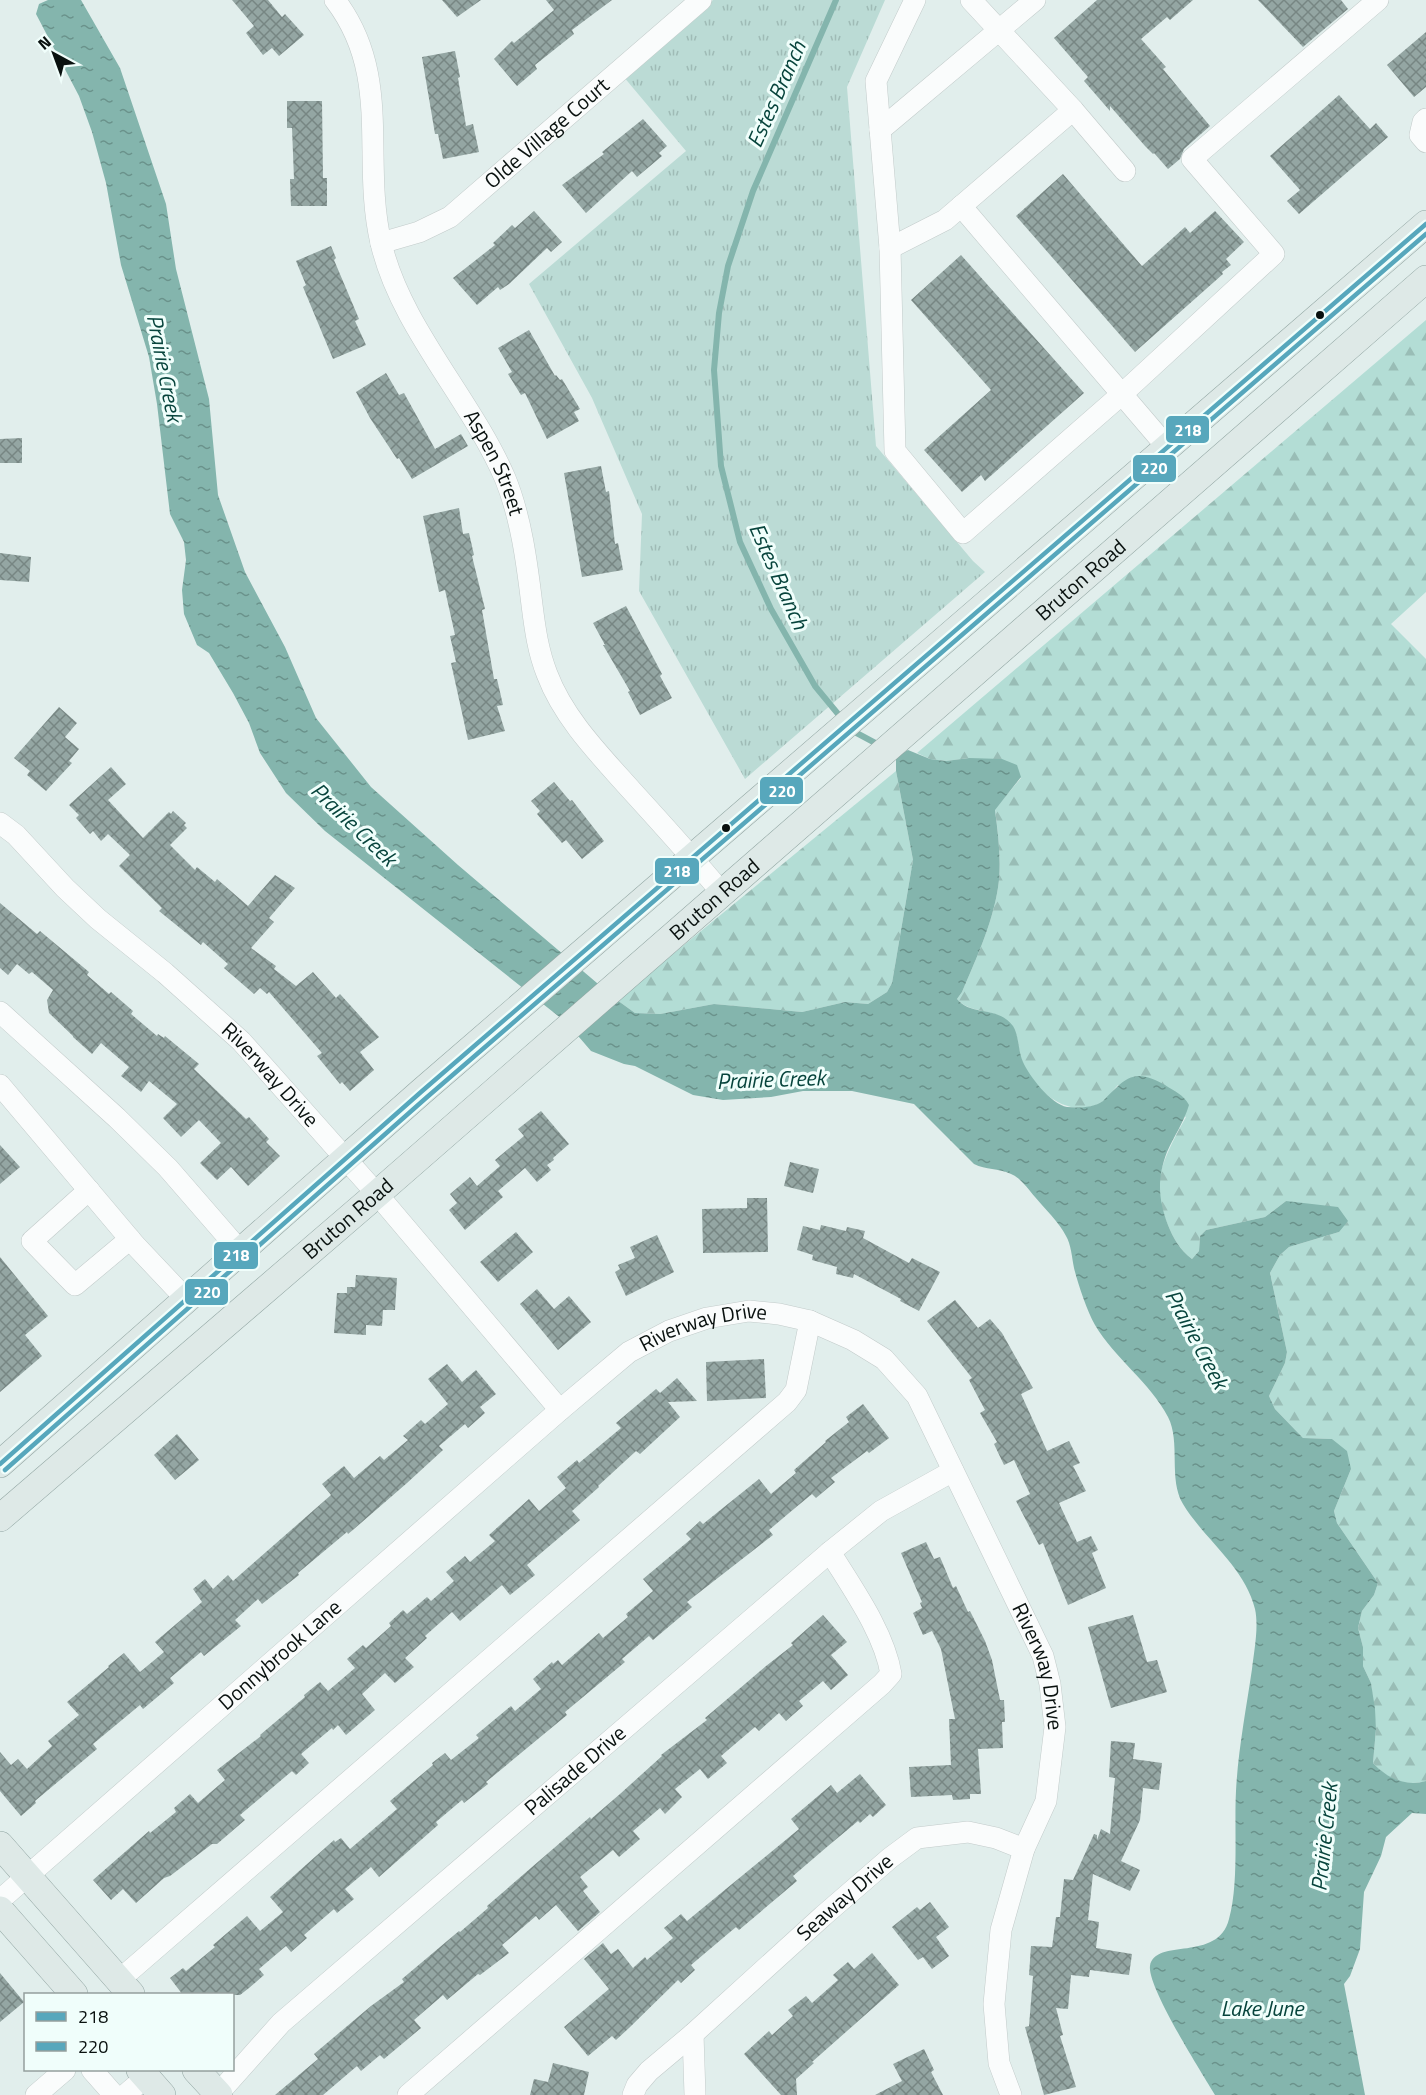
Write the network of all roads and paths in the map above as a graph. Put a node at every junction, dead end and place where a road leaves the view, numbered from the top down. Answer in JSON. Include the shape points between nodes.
{"nodes":[{"id":1,"x":701,"y":0,"type":"edge"},
{"id":2,"x":915,"y":0,"type":"edge"},
{"id":3,"x":971,"y":0,"type":"edge"},
{"id":4,"x":1035,"y":0,"type":"edge"},
{"id":5,"x":1378,"y":0,"type":"edge"},
{"id":6,"x":341,"y":2,"type":"edge"},
{"id":7,"x":999,"y":31,"type":"junction"},
{"id":8,"x":1073,"y":110,"type":"junction"},
{"id":9,"x":1426,"y":119,"type":"edge"},
{"id":10,"x":880,"y":130,"type":"junction"},
{"id":11,"x":1426,"y":142,"type":"edge"},
{"id":12,"x":1125,"y":171,"type":"dead end"},
{"id":13,"x":962,"y":206,"type":"junction"},
{"id":14,"x":1426,"y":224,"type":"edge"},
{"id":15,"x":381,"y":243,"type":"junction"},
{"id":16,"x":890,"y":248,"type":"junction"},
{"id":17,"x":1426,"y":279,"type":"edge"},
{"id":18,"x":1122,"y":393,"type":"junction"},
{"id":19,"x":1167,"y":447,"type":"junction"},
{"id":20,"x":1196,"y":479,"type":"junction"},
{"id":21,"x":0,"y":823,"type":"edge"},
{"id":22,"x":692,"y":857,"type":"junction"},
{"id":23,"x":722,"y":893,"type":"junction"},
{"id":24,"x":0,"y":1012,"type":"edge"},
{"id":25,"x":0,"y":1085,"type":"edge"},
{"id":26,"x":346,"y":1160,"type":"junction"},
{"id":27,"x":89,"y":1190,"type":"junction"},
{"id":28,"x":377,"y":1194,"type":"junction"},
{"id":29,"x":130,"y":1239,"type":"junction"},
{"id":30,"x":240,"y":1251,"type":"junction"},
{"id":31,"x":186,"y":1299,"type":"junction"},
{"id":32,"x":810,"y":1321,"type":"junction"},
{"id":33,"x":560,"y":1410,"type":"junction"},
{"id":34,"x":0,"y":1464,"type":"edge"},
{"id":35,"x":953,"y":1471,"type":"junction"},
{"id":36,"x":0,"y":1518,"type":"edge"},
{"id":37,"x":830,"y":1552,"type":"junction"},
{"id":38,"x":0,"y":1845,"type":"edge"},
{"id":39,"x":1024,"y":1849,"type":"junction"},
{"id":40,"x":28,"y":1877,"type":"junction"},
{"id":41,"x":0,"y":1900,"type":"edge"},
{"id":42,"x":0,"y":1911,"type":"edge"},
{"id":43,"x":124,"y":1988,"type":"edge"},
{"id":44,"x":72,"y":1993,"type":"edge"},
{"id":45,"x":693,"y":2034,"type":"junction"},
{"id":46,"x":64,"y":2071,"type":"edge"},
{"id":47,"x":93,"y":2071,"type":"edge"},
{"id":48,"x":197,"y":2071,"type":"edge"},
{"id":49,"x":149,"y":2080,"type":"edge"},
{"id":50,"x":36,"y":2095,"type":"edge"},
{"id":51,"x":114,"y":2095,"type":"edge"},
{"id":52,"x":125,"y":2095,"type":"edge"},
{"id":53,"x":218,"y":2095,"type":"edge"},
{"id":54,"x":408,"y":2095,"type":"edge"},
{"id":55,"x":633,"y":2095,"type":"edge"},
{"id":56,"x":695,"y":2095,"type":"edge"},
{"id":57,"x":1011,"y":2095,"type":"edge"}],
"edges":[{"from":1,"to":15,"type":"street","name":"Olde Village Court","via":[[450,217]]},
{"from":2,"to":10,"type":"street","via":[[876,81]]},
{"from":3,"to":7,"type":"street"},
{"from":4,"to":7,"type":"street"},
{"from":5,"to":18,"type":"street","via":[[1192,159],[1274,254]]},
{"from":6,"to":15,"type":"street","name":"Aspen Street","via":[[370,76],[373,170]]},
{"from":7,"to":8,"type":"street"},
{"from":7,"to":10,"type":"street"},
{"from":8,"to":12,"type":"street"},
{"from":8,"to":13,"type":"street"},
{"from":9,"to":11,"type":"street","via":[[1420,135]]},
{"from":10,"to":16,"type":"street"},
{"from":13,"to":16,"type":"street","via":[[945,220]]},
{"from":13,"to":18,"type":"street"},
{"from":14,"to":19,"type":"main road","name":"Bruton Road"},
{"from":15,"to":22,"type":"street","name":"Aspen Street","via":[[403,302],[505,478],[517,514],[536,638],[547,674],[564,708],[591,745]]},
{"from":16,"to":18,"type":"street","via":[[895,452],[963,533]]},
{"from":17,"to":20,"type":"main road","name":"Bruton Road"},
{"from":18,"to":19,"type":"street"},
{"from":19,"to":20,"type":"main road"},
{"from":19,"to":22,"type":"main road","name":"Bruton Road"},
{"from":20,"to":23,"type":"main road","name":"Bruton Road"},
{"from":21,"to":26,"type":"street","name":"Riverway Drive","via":[[98,919],[241,1041]]},
{"from":22,"to":23,"type":"street","name":"Aspen Street"},
{"from":22,"to":26,"type":"main road","name":"Bruton Road"},
{"from":23,"to":28,"type":"main road","name":"Bruton Road"},
{"from":24,"to":30,"type":"street","via":[[168,1168]]},
{"from":25,"to":27,"type":"street"},
{"from":26,"to":28,"type":"street","name":"Riverway Drive"},
{"from":26,"to":30,"type":"main road","name":"Bruton Road"},
{"from":27,"to":29,"type":"street"},
{"from":27,"to":29,"type":"street","via":[[32,1241],[75,1286]]},
{"from":28,"to":33,"type":"street","name":"Riverway Drive"},
{"from":28,"to":36,"type":"main road","name":"Bruton Road"},
{"from":29,"to":31,"type":"street"},
{"from":30,"to":31,"type":"main road","name":"Bruton Road"},
{"from":31,"to":34,"type":"main road","name":"Bruton Road"},
{"from":32,"to":33,"type":"street","name":"Riverway Drive","via":[[749,1311],[669,1330],[629,1352]]},
{"from":32,"to":35,"type":"street","name":"Riverway Drive","via":[[884,1359],[916,1396]]},
{"from":32,"to":43,"type":"street","via":[[796,1390],[787,1402]]},
{"from":33,"to":40,"type":"street","name":"Donnybrook Lane"},
{"from":35,"to":37,"type":"street","name":"Palisade Drive","via":[[881,1511]]},
{"from":35,"to":39,"type":"street","name":"Riverway Drive","via":[[1043,1656],[1050,1684],[1055,1727],[1046,1801]]},
{"from":37,"to":53,"type":"street","name":"Palisade Drive","via":[[281,2023]]},
{"from":37,"to":54,"type":"street","via":[[869,1618],[891,1674]]},
{"from":38,"to":40,"type":"main road"},
{"from":39,"to":45,"type":"street","name":"Seaway Drive","via":[[968,1832],[917,1838],[823,1916]]},
{"from":39,"to":57,"type":"street","name":"Riverway Drive","via":[[1001,1930],[994,2004],[999,2063]]},
{"from":40,"to":41,"type":"street","name":"Donnybrook Lane"},
{"from":40,"to":43,"type":"main road"},
{"from":42,"to":44,"type":"main road"},
{"from":45,"to":55,"type":"street","name":"Seaway Drive","via":[[649,2071]]},
{"from":45,"to":56,"type":"street"},
{"from":46,"to":50,"type":"street"},
{"from":47,"to":51,"type":"street"},
{"from":48,"to":53,"type":"main road"},
{"from":49,"to":52,"type":"street"}]}
